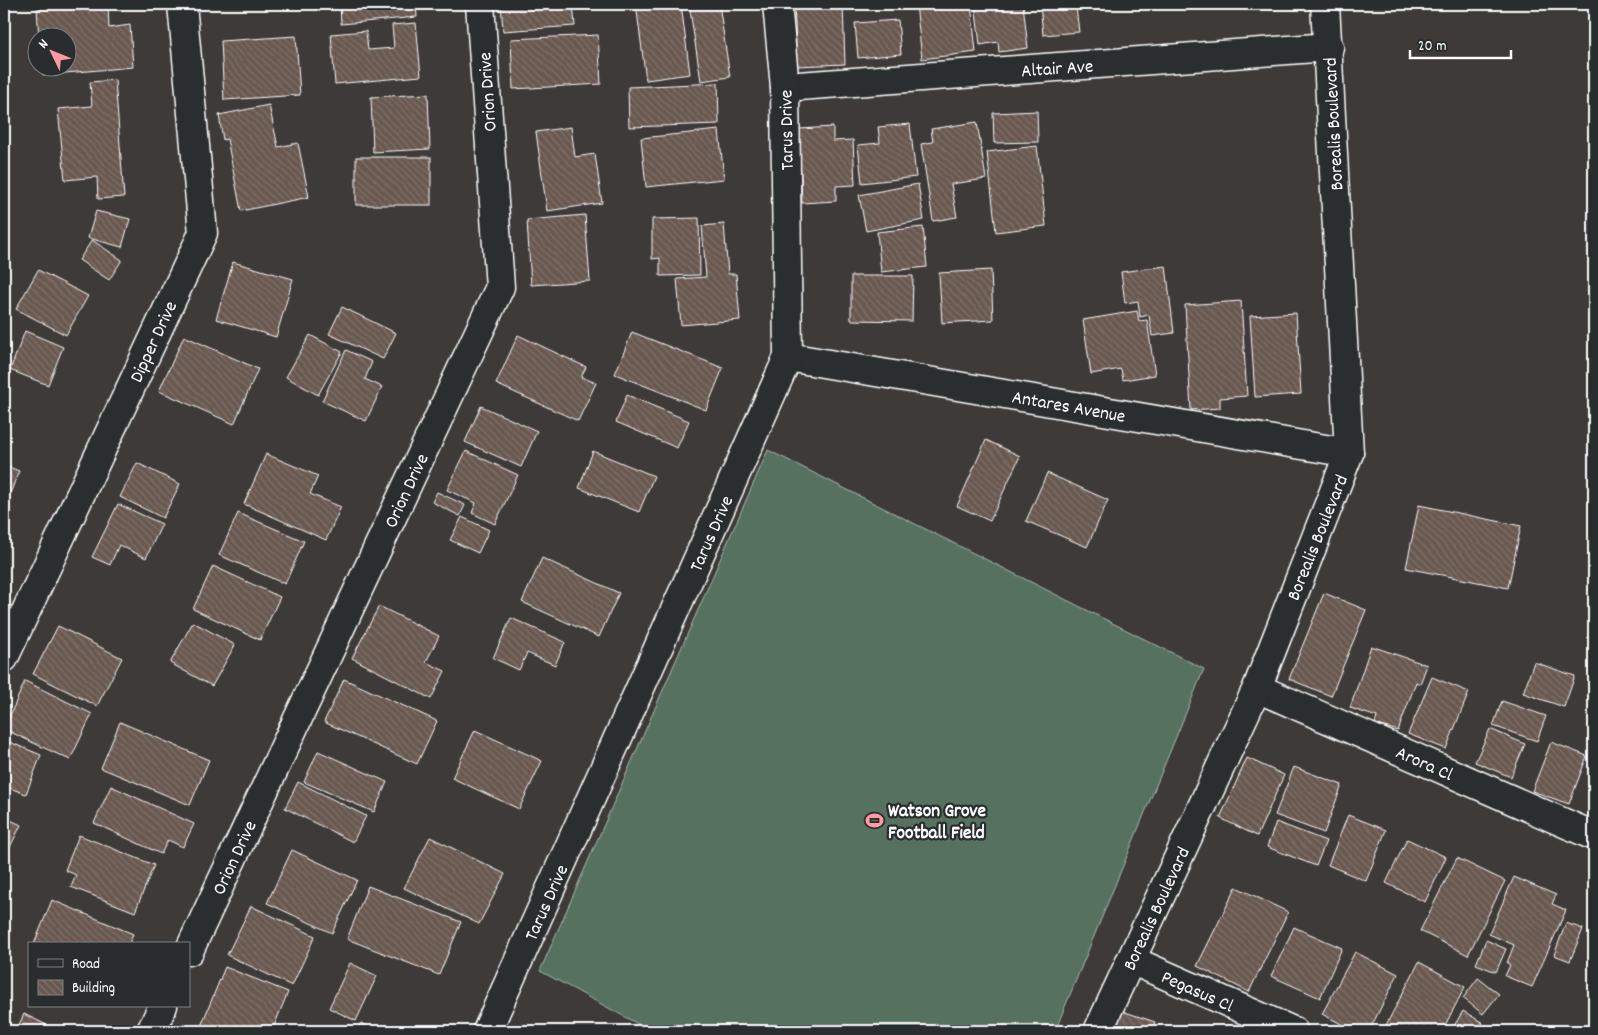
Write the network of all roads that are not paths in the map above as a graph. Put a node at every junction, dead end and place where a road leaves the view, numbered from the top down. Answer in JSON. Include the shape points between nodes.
{"nodes":[{"id":1,"x":182,"y":4,"type":"edge"},
{"id":2,"x":480,"y":4,"type":"edge"},
{"id":3,"x":777,"y":4,"type":"edge"},
{"id":4,"x":1325,"y":4,"type":"edge"},
{"id":5,"x":1328,"y":47,"type":"junction"},
{"id":6,"x":785,"y":87,"type":"junction"},
{"id":7,"x":788,"y":357,"type":"junction"},
{"id":8,"x":1349,"y":453,"type":"junction"},
{"id":9,"x":4,"y":658,"type":"edge"},
{"id":10,"x":1256,"y":688,"type":"junction"},
{"id":11,"x":1594,"y":836,"type":"edge"},
{"id":12,"x":190,"y":949,"type":"edge"},
{"id":13,"x":1131,"y":960,"type":"junction"},
{"id":14,"x":162,"y":1008,"type":"edge"},
{"id":15,"x":151,"y":1031,"type":"edge"},
{"id":16,"x":487,"y":1031,"type":"edge"},
{"id":17,"x":1098,"y":1031,"type":"edge"},
{"id":18,"x":1293,"y":1031,"type":"edge"}],
"edges":[{"from":1,"to":9,"type":"street","name":"Dipper Drive","via":[[202,233]]},
{"from":2,"to":12,"type":"street","name":"Orion Drive","via":[[500,288]]},
{"from":3,"to":6,"type":"street","name":"Tarus Drive"},
{"from":4,"to":5,"type":"street","name":"Borealis Boulevard"},
{"from":5,"to":6,"type":"street","name":"Altair Ave"},
{"from":5,"to":8,"type":"street","name":"Borealis Boulevard"},
{"from":6,"to":7,"type":"street","name":"Tarus Drive"},
{"from":7,"to":8,"type":"street","name":"Antares Avenue"},
{"from":7,"to":16,"type":"street","name":"Tarus Drive"},
{"from":8,"to":10,"type":"street","name":"Borealis Boulevard"},
{"from":10,"to":11,"type":"street","name":"Arora Cl"},
{"from":10,"to":13,"type":"street","name":"Borealis Boulevard"},
{"from":13,"to":17,"type":"street","name":"Borealis Boulevard"},
{"from":13,"to":18,"type":"street","name":"Pegasus Cl"},
{"from":14,"to":15,"type":"street"}]}
